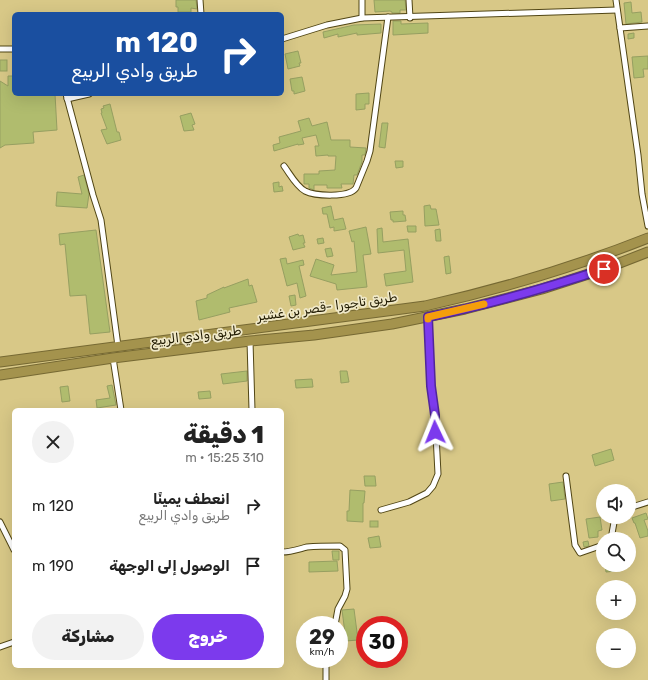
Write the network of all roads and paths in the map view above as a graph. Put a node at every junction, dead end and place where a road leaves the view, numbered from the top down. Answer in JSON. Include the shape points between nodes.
{"nodes":[{"id":1,"x":200,"y":0,"type":"edge"},
{"id":2,"x":362,"y":0,"type":"edge"},
{"id":3,"x":409,"y":0,"type":"edge"},
{"id":4,"x":616,"y":0,"type":"edge"},
{"id":5,"x":617,"y":10,"type":"junction"},
{"id":6,"x":201,"y":12,"type":"edge"},
{"id":7,"x":388,"y":17,"type":"junction"},
{"id":8,"x":362,"y":18,"type":"junction"},
{"id":9,"x":410,"y":18,"type":"junction"},
{"id":10,"x":648,"y":26,"type":"edge"},
{"id":11,"x":620,"y":28,"type":"junction"},
{"id":12,"x":284,"y":38,"type":"edge"},
{"id":13,"x":0,"y":49,"type":"edge"},
{"id":14,"x":12,"y":49,"type":"edge"},
{"id":15,"x":66,"y":97,"type":"edge"},
{"id":16,"x":284,"y":166,"type":"dead end"},
{"id":17,"x":648,"y":226,"type":"edge"},
{"id":18,"x":648,"y":238,"type":"edge"},
{"id":19,"x":648,"y":252,"type":"edge"},
{"id":20,"x":428,"y":317,"type":"junction"},
{"id":21,"x":250,"y":341,"type":"junction"},
{"id":22,"x":118,"y":346,"type":"junction"},
{"id":23,"x":114,"y":358,"type":"junction"},
{"id":24,"x":0,"y":362,"type":"edge"},
{"id":25,"x":0,"y":375,"type":"edge"},
{"id":26,"x":121,"y":408,"type":"edge"},
{"id":27,"x":252,"y":408,"type":"edge"},
{"id":28,"x":566,"y":476,"type":"dead end"},
{"id":29,"x":648,"y":502,"type":"edge"},
{"id":30,"x":636,"y":506,"type":"edge"},
{"id":31,"x":381,"y":510,"type":"dead end"},
{"id":32,"x":0,"y":522,"type":"edge"},
{"id":33,"x":12,"y":546,"type":"edge"},
{"id":34,"x":596,"y":547,"type":"edge"},
{"id":35,"x":284,"y":552,"type":"edge"},
{"id":36,"x":337,"y":616,"type":"edge"},
{"id":37,"x":12,"y":643,"type":"edge"},
{"id":38,"x":0,"y":647,"type":"edge"},
{"id":39,"x":326,"y":668,"type":"edge"},
{"id":40,"x":326,"y":680,"type":"edge"}],
"edges":[{"from":1,"to":6,"type":"street"},
{"from":2,"to":8,"type":"street"},
{"from":3,"to":9,"type":"street"},
{"from":4,"to":5,"type":"street"},
{"from":5,"to":9,"type":"street"},
{"from":5,"to":11,"type":"street"},
{"from":7,"to":8,"type":"street"},
{"from":7,"to":9,"type":"street"},
{"from":7,"to":16,"type":"street","via":[[370,151],[354,191],[338,195],[309,192],[297,184]]},
{"from":8,"to":12,"type":"street","via":[[327,25]]},
{"from":10,"to":11,"type":"street"},
{"from":11,"to":17,"type":"street"},
{"from":13,"to":14,"type":"street"},
{"from":15,"to":22,"type":"street","via":[[101,220]]},
{"from":18,"to":22,"type":"highway","name":"طريق تاجورا -قصر بن غشير","via":[[538,277],[424,306]]},
{"from":19,"to":20,"type":"highway","name":"طريق وادي الربيع","via":[[542,289]]},
{"from":20,"to":21,"type":"highway","name":"طريق وادي الربيع","via":[[352,330]]},
{"from":20,"to":31,"type":"street","via":[[438,474],[427,493],[409,502]]},
{"from":21,"to":23,"type":"highway","name":"طريق وادي الربيع"},
{"from":21,"to":27,"type":"street"},
{"from":22,"to":24,"type":"highway","name":"طريق تاجورا -قصر بن غشير"},
{"from":23,"to":25,"type":"highway","name":"طريق وادي الربيع"},
{"from":23,"to":26,"type":"street"},
{"from":28,"to":34,"type":"street","via":[[577,550],[580,553]]},
{"from":29,"to":30,"type":"street"},
{"from":32,"to":33,"type":"street"},
{"from":35,"to":36,"type":"street","via":[[322,545],[343,548],[346,554],[347,589]]},
{"from":37,"to":38,"type":"street"},
{"from":39,"to":40,"type":"street"}]}
